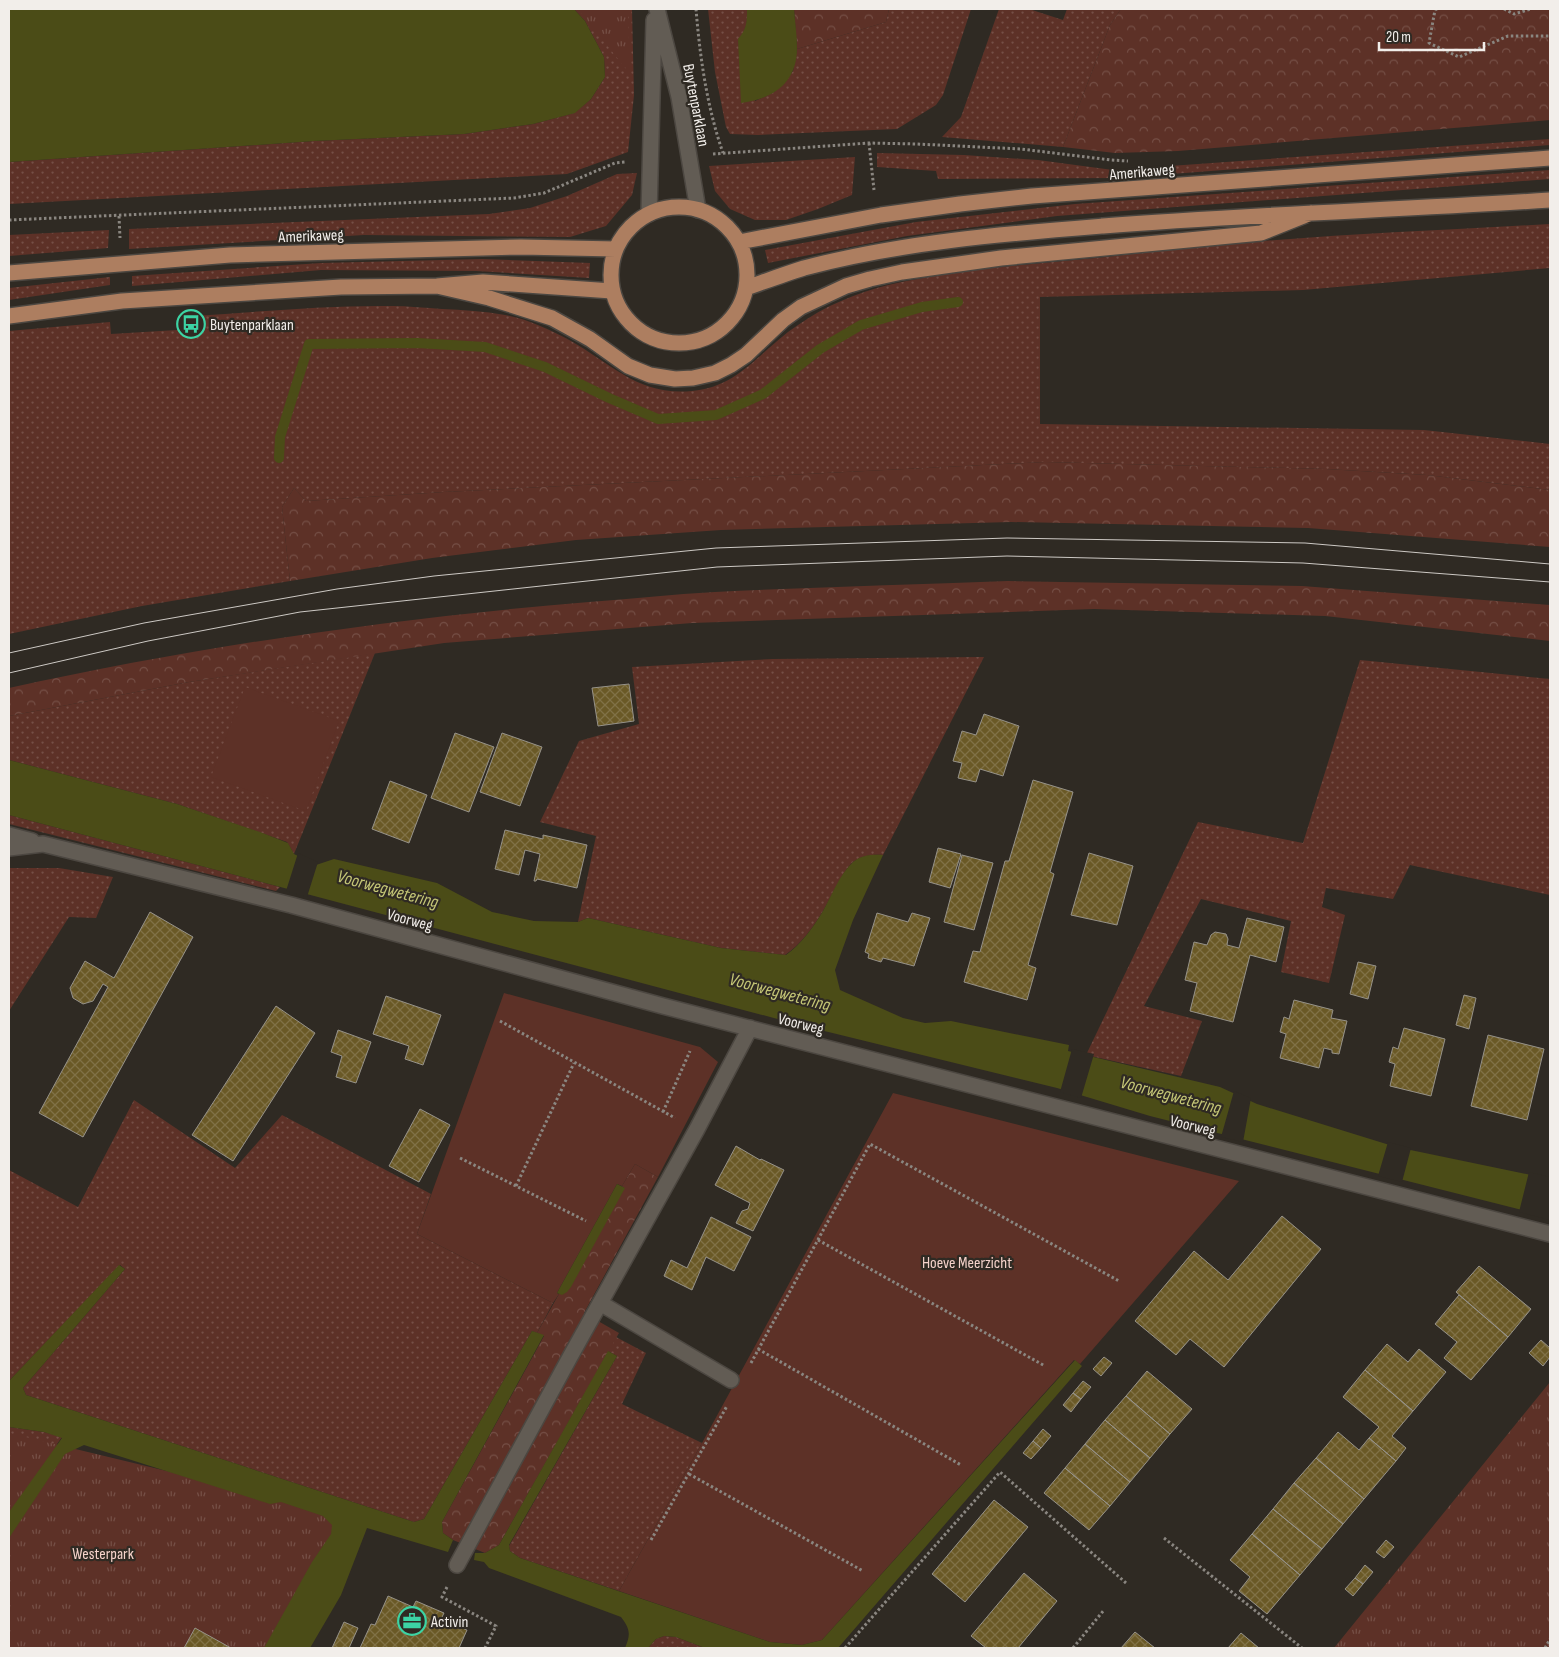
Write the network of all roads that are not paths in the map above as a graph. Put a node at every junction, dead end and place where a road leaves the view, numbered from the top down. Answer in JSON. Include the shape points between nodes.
{"nodes":[{"id":1,"x":656,"y":9,"type":"edge"},
{"id":2,"x":1550,"y":158,"type":"edge"},
{"id":3,"x":1550,"y":200,"type":"edge"},
{"id":4,"x":698,"y":210,"type":"junction"},
{"id":5,"x":1311,"y":213,"type":"junction"},
{"id":6,"x":649,"y":214,"type":"junction"},
{"id":7,"x":739,"y":242,"type":"junction"},
{"id":8,"x":616,"y":249,"type":"junction"},
{"id":9,"x":9,"y":273,"type":"edge"},
{"id":10,"x":437,"y":286,"type":"junction"},
{"id":11,"x":746,"y":288,"type":"junction"},
{"id":12,"x":612,"y":291,"type":"junction"},
{"id":13,"x":9,"y":316,"type":"edge"},
{"id":14,"x":9,"y":835,"type":"edge"},
{"id":15,"x":43,"y":844,"type":"junction"},
{"id":16,"x":9,"y":848,"type":"edge"},
{"id":17,"x":750,"y":1028,"type":"junction"},
{"id":18,"x":1550,"y":1234,"type":"edge"},
{"id":19,"x":600,"y":1303,"type":"junction"},
{"id":20,"x":731,"y":1380,"type":"dead end"},
{"id":21,"x":457,"y":1565,"type":"road end"}],
"edges":[{"from":1,"to":4,"type":"street","name":"Buytenparklaan","via":[[679,97]]},
{"from":1,"to":6,"type":"street","name":"Buytenparklaan"},
{"from":2,"to":7,"type":"main road","name":"Amerikaweg","via":[[1023,197],[881,214]]},
{"from":3,"to":5,"type":"main road"},
{"from":4,"to":6,"type":"main road","via":[[673,208]]},
{"from":4,"to":7,"type":"main road","via":[[714,217]]},
{"from":5,"to":10,"type":"main road","via":[[1261,233],[1001,258],[870,279],[801,307],[731,365],[715,374],[693,378],[650,375],[628,366],[590,338],[552,318]]},
{"from":5,"to":11,"type":"main road","via":[[996,235],[860,255]]},
{"from":6,"to":8,"type":"main road","via":[[635,223]]},
{"from":7,"to":11,"type":"main road","via":[[746,265]]},
{"from":8,"to":9,"type":"main road","name":"Amerikaweg","via":[[522,247],[230,255]]},
{"from":8,"to":12,"type":"main road","via":[[610,277]]},
{"from":10,"to":12,"type":"main road","via":[[483,282]]},
{"from":10,"to":13,"type":"main road","via":[[323,288],[168,297]]},
{"from":11,"to":12,"type":"main road","via":[[742,302],[726,325],[714,334],[688,343],[659,341],[634,327],[617,305]]},
{"from":14,"to":15,"type":"street","name":"Voorweg"},
{"from":15,"to":16,"type":"street","name":"Voorweg"},
{"from":15,"to":17,"type":"street","name":"Voorweg","via":[[291,905]]},
{"from":17,"to":18,"type":"street","name":"Voorweg"},
{"from":17,"to":19,"type":"street"},
{"from":19,"to":20,"type":"street"},
{"from":19,"to":21,"type":"street"}]}
